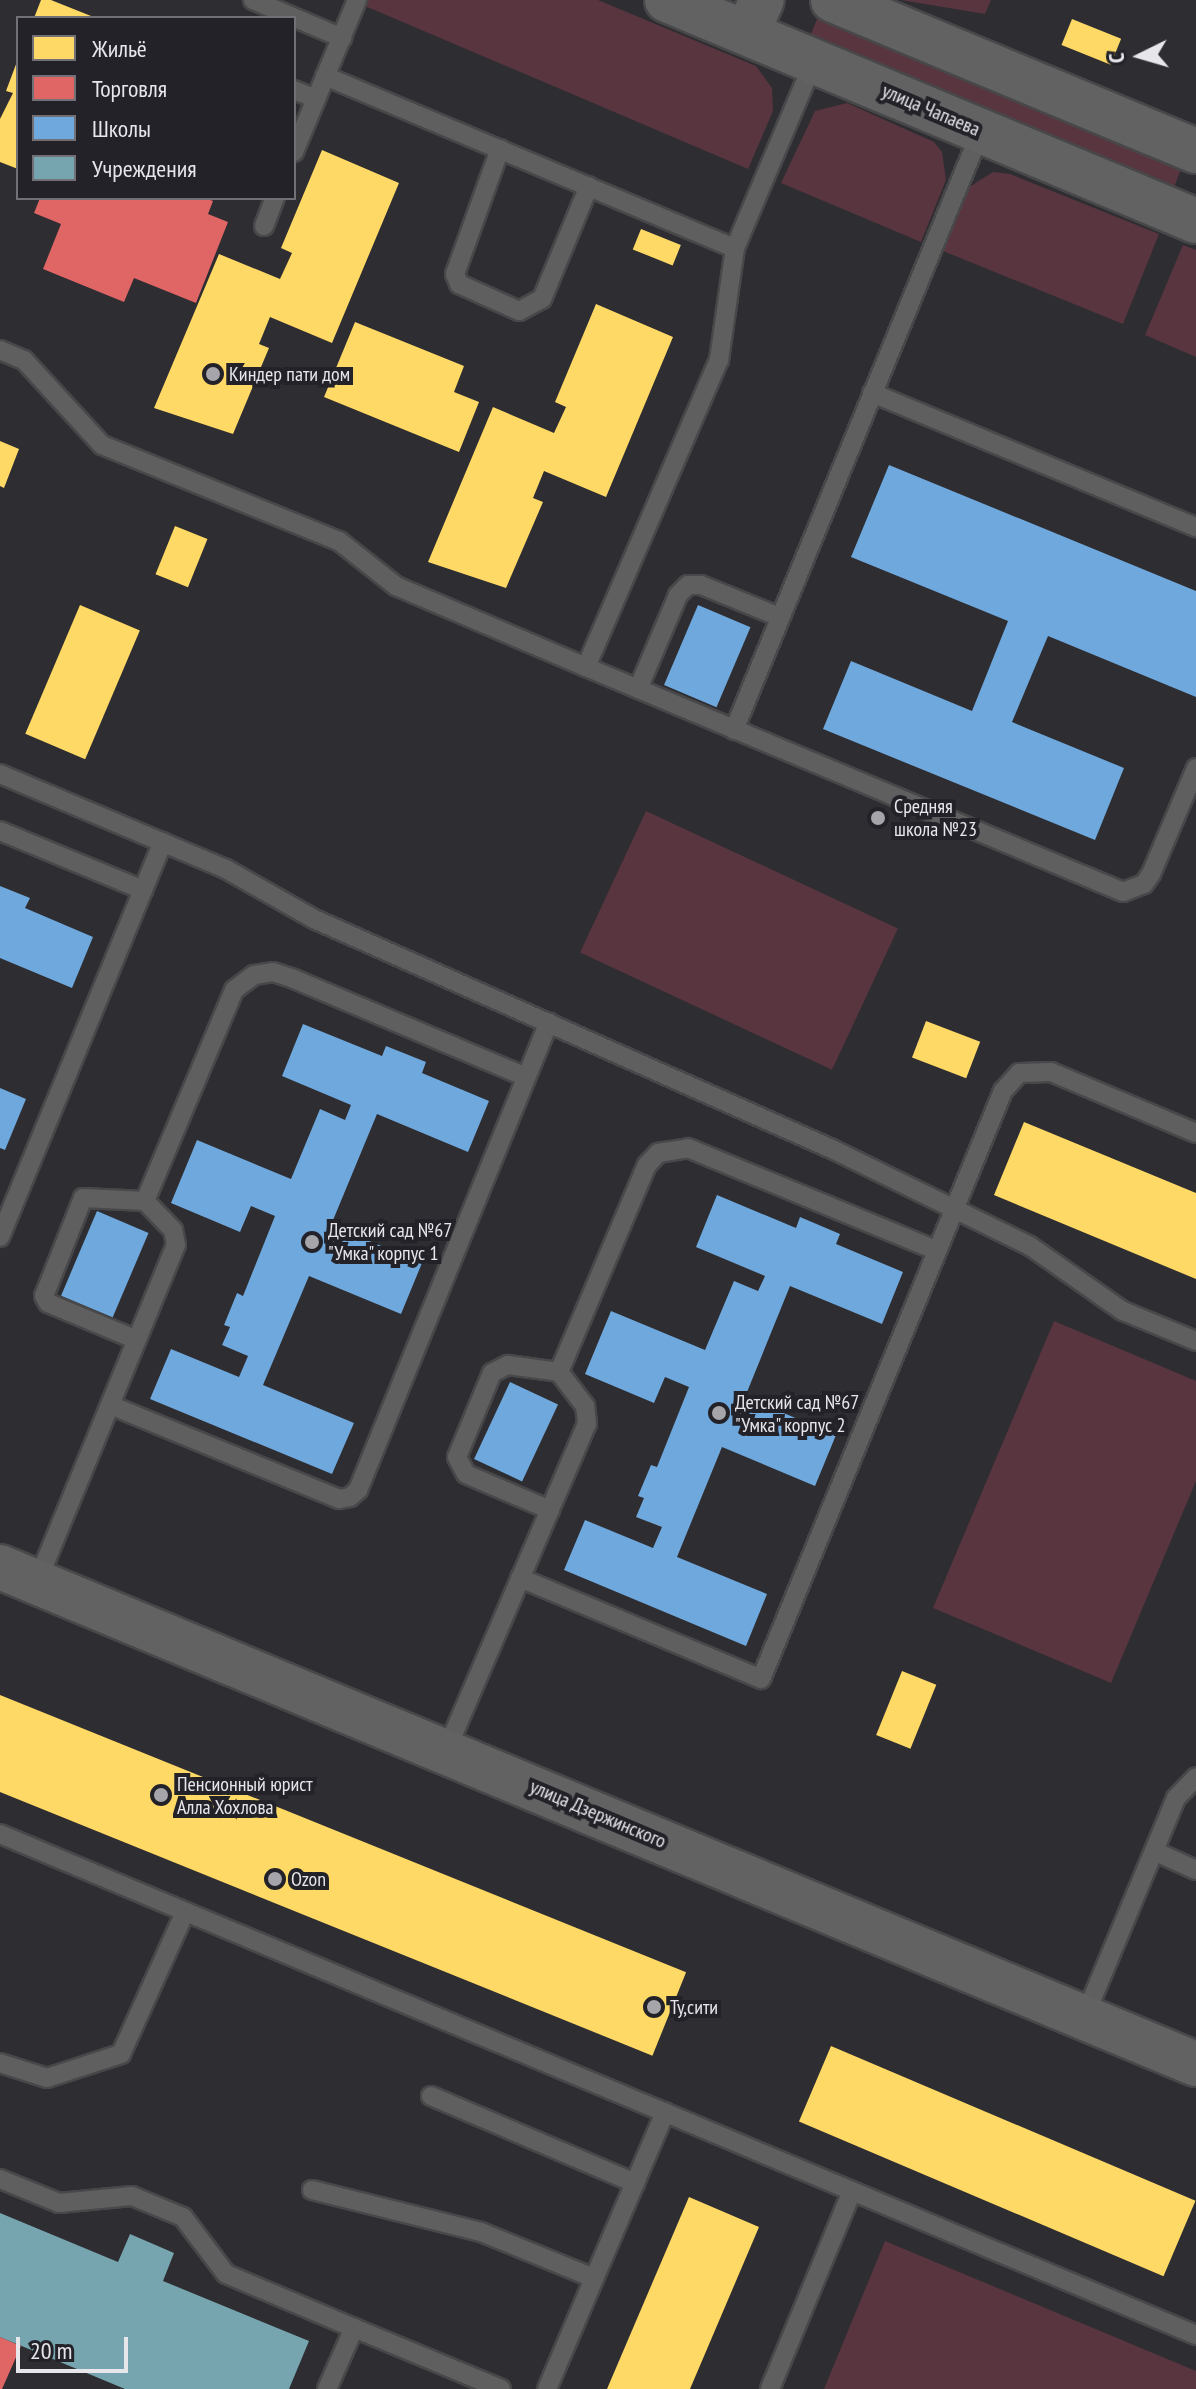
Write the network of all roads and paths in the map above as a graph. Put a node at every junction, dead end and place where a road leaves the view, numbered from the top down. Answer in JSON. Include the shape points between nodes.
{"nodes":[{"id":1,"x":253,"y":0,"type":"edge"},
{"id":2,"x":357,"y":0,"type":"edge"},
{"id":3,"x":667,"y":0,"type":"edge"},
{"id":4,"x":833,"y":0,"type":"edge"},
{"id":5,"x":290,"y":16,"type":"edge"},
{"id":6,"x":754,"y":17,"type":"edge"},
{"id":7,"x":296,"y":18,"type":"edge"},
{"id":8,"x":342,"y":38,"type":"junction"},
{"id":9,"x":814,"y":61,"type":"junction"},
{"id":10,"x":325,"y":76,"type":"junction"},
{"id":11,"x":296,"y":91,"type":"edge"},
{"id":12,"x":316,"y":99,"type":"junction"},
{"id":13,"x":981,"y":131,"type":"junction"},
{"id":14,"x":296,"y":147,"type":"edge"},
{"id":15,"x":500,"y":149,"type":"junction"},
{"id":16,"x":1196,"y":151,"type":"edge"},
{"id":17,"x":589,"y":186,"type":"junction"},
{"id":18,"x":274,"y":200,"type":"edge"},
{"id":19,"x":1196,"y":221,"type":"edge"},
{"id":20,"x":264,"y":226,"type":"dead end"},
{"id":21,"x":735,"y":248,"type":"junction"},
{"id":22,"x":0,"y":350,"type":"edge"},
{"id":23,"x":872,"y":393,"type":"junction"},
{"id":24,"x":1196,"y":527,"type":"edge"},
{"id":25,"x":780,"y":617,"type":"junction"},
{"id":26,"x":586,"y":667,"type":"junction"},
{"id":27,"x":638,"y":689,"type":"junction"},
{"id":28,"x":734,"y":730,"type":"junction"},
{"id":29,"x":1196,"y":768,"type":"edge"},
{"id":30,"x":0,"y":774,"type":"edge"},
{"id":31,"x":0,"y":831,"type":"edge"},
{"id":32,"x":163,"y":842,"type":"junction"},
{"id":33,"x":143,"y":890,"type":"junction"},
{"id":34,"x":549,"y":1022,"type":"junction"},
{"id":35,"x":526,"y":1077,"type":"junction"},
{"id":36,"x":1196,"y":1133,"type":"edge"},
{"id":37,"x":145,"y":1201,"type":"junction"},
{"id":38,"x":954,"y":1207,"type":"junction"},
{"id":39,"x":0,"y":1237,"type":"edge"},
{"id":40,"x":936,"y":1250,"type":"junction"},
{"id":41,"x":137,"y":1340,"type":"junction"},
{"id":42,"x":1196,"y":1341,"type":"edge"},
{"id":43,"x":559,"y":1372,"type":"junction"},
{"id":44,"x":110,"y":1405,"type":"junction"},
{"id":45,"x":550,"y":1510,"type":"junction"},
{"id":46,"x":18,"y":1574,"type":"edge"},
{"id":47,"x":520,"y":1578,"type":"junction"},
{"id":48,"x":446,"y":1751,"type":"junction"},
{"id":49,"x":1196,"y":1777,"type":"edge"},
{"id":50,"x":0,"y":1834,"type":"edge"},
{"id":51,"x":1154,"y":1851,"type":"junction"},
{"id":52,"x":1196,"y":1870,"type":"edge"},
{"id":53,"x":185,"y":1912,"type":"junction"},
{"id":54,"x":1084,"y":2018,"type":"junction"},
{"id":55,"x":0,"y":2063,"type":"edge"},
{"id":56,"x":1196,"y":2064,"type":"edge"},
{"id":57,"x":431,"y":2096,"type":"dead end"},
{"id":58,"x":665,"y":2112,"type":"junction"},
{"id":59,"x":0,"y":2179,"type":"edge"},
{"id":60,"x":635,"y":2183,"type":"junction"},
{"id":61,"x":312,"y":2190,"type":"dead end"},
{"id":62,"x":852,"y":2191,"type":"junction"},
{"id":63,"x":594,"y":2278,"type":"junction"},
{"id":64,"x":354,"y":2328,"type":"junction"},
{"id":65,"x":1196,"y":2335,"type":"edge"},
{"id":66,"x":492,"y":2387,"type":"edge"},
{"id":67,"x":327,"y":2389,"type":"edge"},
{"id":68,"x":547,"y":2389,"type":"edge"},
{"id":69,"x":770,"y":2389,"type":"edge"}],
"edges":[{"from":1,"to":5,"type":"lane"},
{"from":2,"to":8,"type":"lane"},
{"from":3,"to":6,"type":"street","name":"улица Чапаева"},
{"from":4,"to":16,"type":"street"},
{"from":6,"to":9,"type":"street","name":"улица Чапаева"},
{"from":7,"to":8,"type":"lane"},
{"from":8,"to":10,"type":"lane"},
{"from":9,"to":13,"type":"street","name":"улица Чапаева"},
{"from":9,"to":21,"type":"lane"},
{"from":10,"to":12,"type":"lane"},
{"from":10,"to":15,"type":"lane"},
{"from":11,"to":12,"type":"lane"},
{"from":12,"to":14,"type":"lane"},
{"from":13,"to":19,"type":"street","name":"улица Чапаева"},
{"from":13,"to":23,"type":"lane"},
{"from":15,"to":17,"type":"lane"},
{"from":15,"to":17,"type":"lane","via":[[455,274],[459,284],[519,311],[542,299]]},
{"from":17,"to":21,"type":"lane"},
{"from":18,"to":20,"type":"lane"},
{"from":21,"to":26,"type":"lane","via":[[719,360]]},
{"from":22,"to":26,"type":"lane","via":[[24,360],[102,445],[339,541],[396,586]]},
{"from":23,"to":24,"type":"lane"},
{"from":23,"to":25,"type":"lane"},
{"from":25,"to":27,"type":"lane","via":[[701,585],[688,585],[678,595]]},
{"from":25,"to":28,"type":"lane"},
{"from":26,"to":27,"type":"lane"},
{"from":27,"to":28,"type":"lane"},
{"from":28,"to":29,"type":"lane","via":[[1123,892],[1144,884],[1151,874]]},
{"from":30,"to":32,"type":"lane"},
{"from":31,"to":33,"type":"lane"},
{"from":32,"to":33,"type":"lane"},
{"from":32,"to":34,"type":"lane","via":[[226,869],[314,919]]},
{"from":33,"to":39,"type":"lane"},
{"from":34,"to":35,"type":"lane"},
{"from":34,"to":38,"type":"lane"},
{"from":35,"to":37,"type":"lane","via":[[294,979],[273,972],[254,975],[234,990]]},
{"from":35,"to":44,"type":"lane","via":[[358,1490],[350,1497],[339,1499]]},
{"from":36,"to":38,"type":"lane","via":[[1051,1072],[1019,1073],[1003,1091]]},
{"from":37,"to":41,"type":"lane","via":[[173,1230],[176,1245]]},
{"from":37,"to":41,"type":"lane","via":[[88,1197],[79,1202],[44,1288],[48,1303]]},
{"from":38,"to":40,"type":"lane"},
{"from":38,"to":42,"type":"lane","via":[[1052,1258],[1123,1311]]},
{"from":40,"to":43,"type":"lane","via":[[688,1148],[671,1149],[647,1165]]},
{"from":40,"to":47,"type":"lane","via":[[761,1679]]},
{"from":41,"to":44,"type":"lane"},
{"from":43,"to":45,"type":"lane","via":[[588,1412]]},
{"from":43,"to":45,"type":"lane","via":[[508,1365],[492,1373],[457,1457],[466,1474]]},
{"from":44,"to":46,"type":"lane"},
{"from":45,"to":47,"type":"lane"},
{"from":46,"to":48,"type":"street","name":"улица Дзержинского"},
{"from":47,"to":48,"type":"lane"},
{"from":48,"to":54,"type":"street","name":"улица Дзержинского"},
{"from":49,"to":51,"type":"lane","via":[[1176,1798]]},
{"from":50,"to":53,"type":"lane"},
{"from":51,"to":52,"type":"lane"},
{"from":51,"to":54,"type":"lane"},
{"from":53,"to":55,"type":"lane","via":[[121,2054],[47,2078]]},
{"from":53,"to":58,"type":"lane"},
{"from":54,"to":56,"type":"street","name":"улица Дзержинского"},
{"from":57,"to":60,"type":"lane"},
{"from":58,"to":60,"type":"lane"},
{"from":58,"to":62,"type":"lane"},
{"from":59,"to":64,"type":"lane","via":[[59,2203],[132,2196],[183,2217],[226,2274]]},
{"from":60,"to":63,"type":"lane"},
{"from":61,"to":63,"type":"lane","via":[[481,2232]]},
{"from":62,"to":65,"type":"lane"},
{"from":62,"to":69,"type":"lane"},
{"from":63,"to":68,"type":"lane"},
{"from":64,"to":66,"type":"lane"},
{"from":64,"to":67,"type":"lane"}]}
